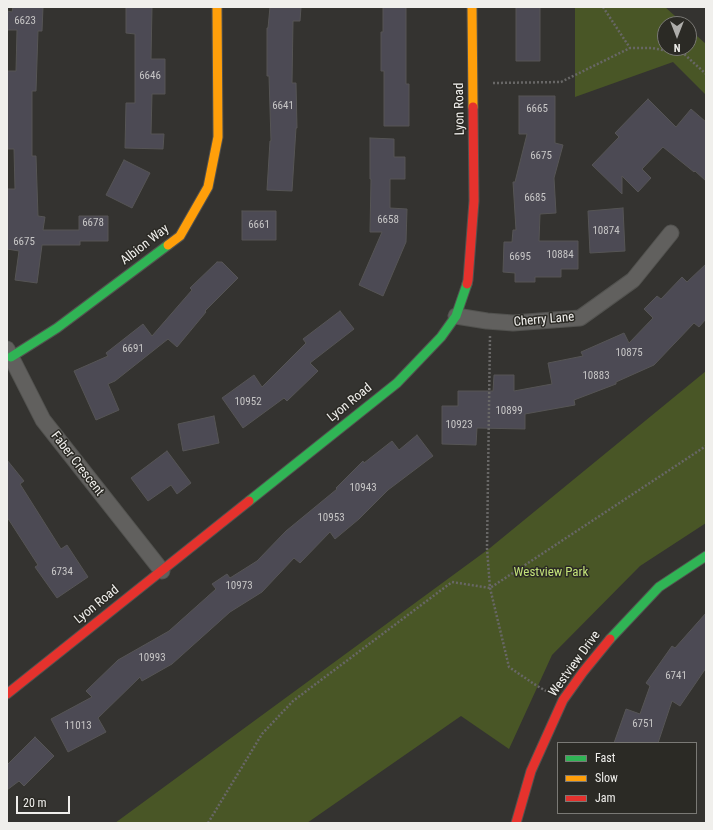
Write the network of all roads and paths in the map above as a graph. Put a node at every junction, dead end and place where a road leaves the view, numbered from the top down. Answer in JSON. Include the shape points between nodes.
{"nodes":[{"id":1,"x":217,"y":7,"type":"edge"},
{"id":2,"x":472,"y":7,"type":"edge"},
{"id":3,"x":604,"y":7,"type":"edge"},
{"id":4,"x":630,"y":48,"type":"junction"},
{"id":5,"x":706,"y":74,"type":"edge"},
{"id":6,"x":489,"y":83,"type":"dead end"},
{"id":7,"x":671,"y":233,"type":"dead end"},
{"id":8,"x":456,"y":316,"type":"junction"},
{"id":9,"x":490,"y":334,"type":"dead end"},
{"id":10,"x":9,"y":352,"type":"edge"},
{"id":11,"x":706,"y":446,"type":"edge"},
{"id":12,"x":706,"y":556,"type":"edge"},
{"id":13,"x":162,"y":570,"type":"junction"},
{"id":14,"x":490,"y":588,"type":"junction"},
{"id":15,"x":546,"y":691,"type":"dead end"},
{"id":16,"x":7,"y":694,"type":"edge"},
{"id":17,"x":208,"y":823,"type":"edge"},
{"id":18,"x":516,"y":823,"type":"edge"}],
"edges":[{"from":1,"to":10,"type":"street","name":"Albion Way","via":[[218,137],[208,187],[180,236],[57,328]]},
{"from":2,"to":8,"type":"street","name":"Lyon Road","via":[[474,201],[468,280]]},
{"from":3,"to":4,"type":"path"},
{"from":4,"to":5,"type":"path","via":[[652,48],[684,54]]},
{"from":4,"to":6,"type":"path","via":[[561,82]]},
{"from":7,"to":8,"type":"street","name":"Cherry Lane","via":[[633,280],[580,318],[513,323]]},
{"from":8,"to":13,"type":"street","name":"Lyon Road","via":[[441,337],[397,383]]},
{"from":9,"to":14,"type":"path","via":[[487,548]]},
{"from":10,"to":13,"type":"street","name":"Faber Crescent","via":[[43,420]]},
{"from":11,"to":14,"type":"path"},
{"from":12,"to":18,"type":"street","name":"Westview Drive","via":[[659,587],[612,636],[567,694],[531,771]]},
{"from":13,"to":16,"type":"street","name":"Lyon Road"},
{"from":14,"to":15,"type":"path","via":[[509,666]]},
{"from":14,"to":17,"type":"path","via":[[452,582],[294,700],[262,734]]}]}
